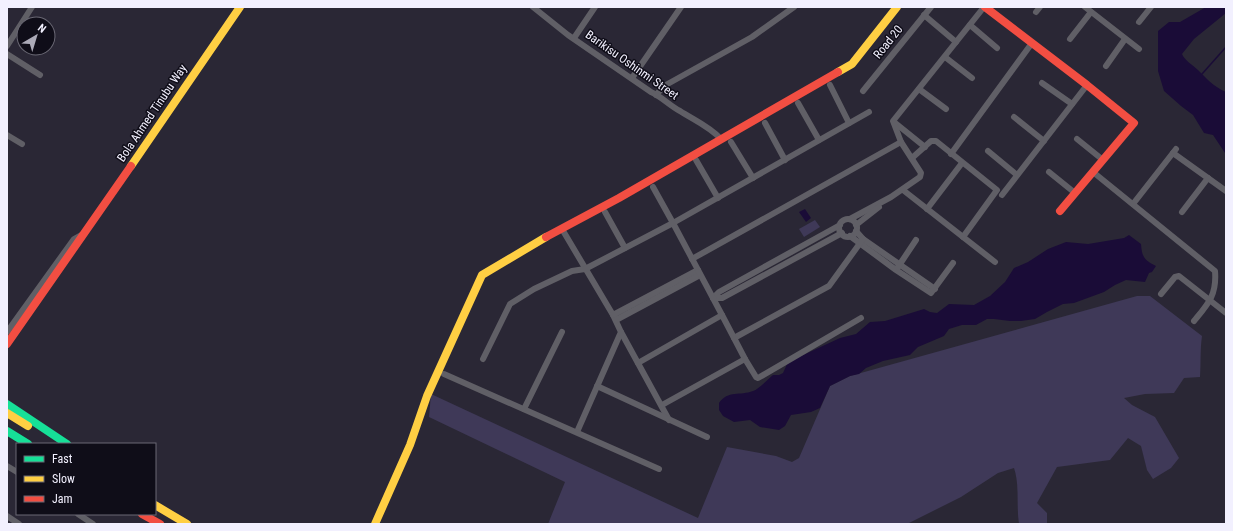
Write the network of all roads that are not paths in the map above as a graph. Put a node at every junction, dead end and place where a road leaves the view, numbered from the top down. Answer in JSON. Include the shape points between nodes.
{"nodes":[{"id":1,"x":32,"y":7,"type":"edge"},
{"id":2,"x":240,"y":7,"type":"edge"},
{"id":3,"x":533,"y":7,"type":"edge"},
{"id":4,"x":595,"y":7,"type":"edge"},
{"id":5,"x":681,"y":7,"type":"edge"},
{"id":6,"x":794,"y":7,"type":"edge"},
{"id":7,"x":897,"y":7,"type":"edge"},
{"id":8,"x":931,"y":7,"type":"edge"},
{"id":9,"x":985,"y":7,"type":"edge"},
{"id":10,"x":1085,"y":7,"type":"edge"},
{"id":11,"x":1151,"y":7,"type":"edge"},
{"id":12,"x":1091,"y":12,"type":"junction"},
{"id":13,"x":924,"y":15,"type":"junction"},
{"id":14,"x":1139,"y":22,"type":"dead end"},
{"id":15,"x":970,"y":25,"type":"junction"},
{"id":16,"x":574,"y":38,"type":"junction"},
{"id":17,"x":1070,"y":39,"type":"dead end"},
{"id":18,"x":1125,"y":39,"type":"junction"},
{"id":19,"x":956,"y":42,"type":"junction"},
{"id":20,"x":1032,"y":43,"type":"junction"},
{"id":21,"x":7,"y":46,"type":"edge"},
{"id":22,"x":997,"y":48,"type":"dead end"},
{"id":23,"x":1139,"y":49,"type":"dead end"},
{"id":24,"x":7,"y":54,"type":"edge"},
{"id":25,"x":945,"y":56,"type":"junction"},
{"id":26,"x":1106,"y":66,"type":"dead end"},
{"id":27,"x":40,"y":75,"type":"dead end"},
{"id":28,"x":632,"y":78,"type":"junction"},
{"id":29,"x":972,"y":78,"type":"dead end"},
{"id":30,"x":1042,"y":83,"type":"dead end"},
{"id":31,"x":830,"y":85,"type":"dead end"},
{"id":32,"x":1087,"y":85,"type":"junction"},
{"id":33,"x":919,"y":89,"type":"junction"},
{"id":34,"x":863,"y":91,"type":"dead end"},
{"id":35,"x":656,"y":95,"type":"junction"},
{"id":36,"x":798,"y":103,"type":"dead end"},
{"id":37,"x":1072,"y":104,"type":"junction"},
{"id":38,"x":946,"y":109,"type":"dead end"},
{"id":39,"x":869,"y":112,"type":"dead end"},
{"id":40,"x":1014,"y":117,"type":"dead end"},
{"id":41,"x":893,"y":121,"type":"junction"},
{"id":42,"x":765,"y":123,"type":"dead end"},
{"id":43,"x":849,"y":123,"type":"junction"},
{"id":44,"x":7,"y":135,"type":"edge"},
{"id":45,"x":721,"y":139,"type":"junction"},
{"id":46,"x":1077,"y":139,"type":"dead end"},
{"id":47,"x":819,"y":140,"type":"junction"},
{"id":48,"x":1044,"y":141,"type":"junction"},
{"id":49,"x":731,"y":142,"type":"dead end"},
{"id":50,"x":901,"y":142,"type":"junction"},
{"id":51,"x":22,"y":144,"type":"dead end"},
{"id":52,"x":925,"y":147,"type":"junction"},
{"id":53,"x":988,"y":151,"type":"dead end"},
{"id":54,"x":951,"y":154,"type":"junction"},
{"id":55,"x":912,"y":158,"type":"junction"},
{"id":56,"x":696,"y":160,"type":"dead end"},
{"id":57,"x":785,"y":160,"type":"junction"},
{"id":58,"x":1103,"y":160,"type":"junction"},
{"id":59,"x":962,"y":163,"type":"junction"},
{"id":60,"x":1049,"y":172,"type":"dead end"},
{"id":61,"x":1093,"y":172,"type":"junction"},
{"id":62,"x":1018,"y":175,"type":"junction"},
{"id":63,"x":753,"y":178,"type":"junction"},
{"id":64,"x":1208,"y":178,"type":"junction"},
{"id":65,"x":654,"y":187,"type":"dead end"},
{"id":66,"x":903,"y":190,"type":"junction"},
{"id":67,"x":1226,"y":191,"type":"edge"},
{"id":68,"x":1075,"y":193,"type":"junction"},
{"id":69,"x":1002,"y":195,"type":"dead end"},
{"id":70,"x":891,"y":197,"type":"junction"},
{"id":71,"x":718,"y":198,"type":"junction"},
{"id":72,"x":1133,"y":204,"type":"junction"},
{"id":73,"x":927,"y":209,"type":"junction"},
{"id":74,"x":1060,"y":211,"type":"dead end"},
{"id":75,"x":605,"y":212,"type":"dead end"},
{"id":76,"x":1182,"y":212,"type":"dead end"},
{"id":77,"x":850,"y":219,"type":"junction"},
{"id":78,"x":673,"y":223,"type":"junction"},
{"id":79,"x":840,"y":225,"type":"junction"},
{"id":80,"x":856,"y":228,"type":"junction"},
{"id":81,"x":562,"y":229,"type":"junction"},
{"id":82,"x":842,"y":233,"type":"junction"},
{"id":83,"x":850,"y":236,"type":"junction"},
{"id":84,"x":963,"y":237,"type":"junction"},
{"id":85,"x":916,"y":240,"type":"dead end"},
{"id":86,"x":862,"y":241,"type":"junction"},
{"id":87,"x":625,"y":248,"type":"junction"},
{"id":88,"x":692,"y":259,"type":"junction"},
{"id":89,"x":995,"y":262,"type":"dead end"},
{"id":90,"x":952,"y":263,"type":"dead end"},
{"id":91,"x":898,"y":267,"type":"junction"},
{"id":92,"x":585,"y":268,"type":"junction"},
{"id":93,"x":699,"y":272,"type":"junction"},
{"id":94,"x":1161,"y":294,"type":"dead end"},
{"id":95,"x":713,"y":298,"type":"junction"},
{"id":96,"x":1210,"y":300,"type":"junction"},
{"id":97,"x":1226,"y":313,"type":"edge"},
{"id":98,"x":722,"y":315,"type":"junction"},
{"id":99,"x":614,"y":318,"type":"junction"},
{"id":100,"x":861,"y":318,"type":"dead end"},
{"id":101,"x":1194,"y":321,"type":"dead end"},
{"id":102,"x":9,"y":331,"type":"edge"},
{"id":103,"x":562,"y":332,"type":"dead end"},
{"id":104,"x":621,"y":332,"type":"junction"},
{"id":105,"x":734,"y":338,"type":"junction"},
{"id":106,"x":7,"y":344,"type":"edge"},
{"id":107,"x":483,"y":359,"type":"dead end"},
{"id":108,"x":745,"y":359,"type":"junction"},
{"id":109,"x":638,"y":363,"type":"junction"},
{"id":110,"x":444,"y":374,"type":"dead end"},
{"id":111,"x":597,"y":386,"type":"junction"},
{"id":112,"x":662,"y":405,"type":"junction"},
{"id":113,"x":7,"y":406,"type":"edge"},
{"id":114,"x":524,"y":409,"type":"junction"},
{"id":115,"x":670,"y":420,"type":"junction"},
{"id":116,"x":7,"y":431,"type":"edge"},
{"id":117,"x":577,"y":432,"type":"junction"},
{"id":118,"x":707,"y":437,"type":"dead end"},
{"id":119,"x":26,"y":443,"type":"edge"},
{"id":120,"x":60,"y":443,"type":"edge"},
{"id":121,"x":66,"y":443,"type":"edge"},
{"id":122,"x":7,"y":466,"type":"edge"},
{"id":123,"x":659,"y":469,"type":"dead end"},
{"id":124,"x":16,"y":471,"type":"edge"},
{"id":125,"x":156,"y":506,"type":"edge"},
{"id":126,"x":80,"y":515,"type":"edge"},
{"id":127,"x":144,"y":515,"type":"edge"},
{"id":128,"x":7,"y":516,"type":"edge"},
{"id":129,"x":19,"y":524,"type":"edge"},
{"id":130,"x":93,"y":524,"type":"edge"},
{"id":131,"x":160,"y":524,"type":"edge"},
{"id":132,"x":187,"y":524,"type":"edge"},
{"id":133,"x":375,"y":524,"type":"edge"}],
"edges":[{"from":1,"to":21,"type":"street"},
{"from":2,"to":102,"type":"main road","name":"Bola Ahmed Tinubu Way","via":[[85,234]]},
{"from":3,"to":16,"type":"street","name":"Barikisu Oshinmi Street"},
{"from":4,"to":16,"type":"street"},
{"from":5,"to":28,"type":"street"},
{"from":6,"to":35,"type":"street","via":[[752,37],[664,86]]},
{"from":7,"to":45,"type":"main road","via":[[852,64]]},
{"from":8,"to":13,"type":"street","name":"Road 20"},
{"from":9,"to":15,"type":"street"},
{"from":9,"to":20,"type":"main road"},
{"from":10,"to":12,"type":"street"},
{"from":11,"to":14,"type":"street"},
{"from":12,"to":17,"type":"street"},
{"from":12,"to":18,"type":"street"},
{"from":13,"to":19,"type":"street"},
{"from":13,"to":34,"type":"street","name":"Road 20"},
{"from":15,"to":19,"type":"street"},
{"from":15,"to":22,"type":"street"},
{"from":16,"to":28,"type":"street","name":"Barikisu Oshinmi Street"},
{"from":18,"to":23,"type":"street"},
{"from":18,"to":26,"type":"street"},
{"from":19,"to":25,"type":"street"},
{"from":20,"to":32,"type":"main road"},
{"from":20,"to":54,"type":"street"},
{"from":24,"to":27,"type":"street"},
{"from":25,"to":29,"type":"street"},
{"from":25,"to":33,"type":"street"},
{"from":28,"to":35,"type":"street","name":"Barikisu Oshinmi Street"},
{"from":30,"to":37,"type":"street"},
{"from":31,"to":43,"type":"street"},
{"from":32,"to":37,"type":"street"},
{"from":32,"to":58,"type":"main road","via":[[1134,123]]},
{"from":33,"to":38,"type":"street"},
{"from":33,"to":41,"type":"street"},
{"from":35,"to":45,"type":"street","name":"Barikisu Oshinmi Street","via":[[710,128]]},
{"from":36,"to":47,"type":"street"},
{"from":37,"to":48,"type":"street"},
{"from":39,"to":43,"type":"street"},
{"from":40,"to":48,"type":"street"},
{"from":41,"to":50,"type":"street"},
{"from":41,"to":52,"type":"street"},
{"from":42,"to":57,"type":"street"},
{"from":43,"to":47,"type":"street"},
{"from":44,"to":51,"type":"street"},
{"from":45,"to":81,"type":"main road"},
{"from":46,"to":58,"type":"street"},
{"from":47,"to":57,"type":"street"},
{"from":48,"to":62,"type":"street"},
{"from":49,"to":63,"type":"street"},
{"from":50,"to":55,"type":"street"},
{"from":50,"to":88,"type":"street"},
{"from":52,"to":54,"type":"street","via":[[933,140]]},
{"from":52,"to":55,"type":"street"},
{"from":53,"to":62,"type":"street"},
{"from":54,"to":59,"type":"street"},
{"from":55,"to":66,"type":"street","via":[[921,175]]},
{"from":56,"to":71,"type":"street"},
{"from":57,"to":63,"type":"street"},
{"from":58,"to":61,"type":"main road"},
{"from":59,"to":73,"type":"street"},
{"from":59,"to":84,"type":"street","via":[[997,190]]},
{"from":60,"to":68,"type":"street"},
{"from":61,"to":68,"type":"main road"},
{"from":61,"to":72,"type":"street"},
{"from":62,"to":69,"type":"street"},
{"from":63,"to":71,"type":"street"},
{"from":64,"to":67,"type":"street"},
{"from":64,"to":72,"type":"street","via":[[1174,151]]},
{"from":64,"to":76,"type":"street"},
{"from":65,"to":78,"type":"street"},
{"from":66,"to":70,"type":"street"},
{"from":66,"to":73,"type":"street"},
{"from":68,"to":74,"type":"main road"},
{"from":70,"to":77,"type":"street"},
{"from":70,"to":80,"type":"street"},
{"from":71,"to":78,"type":"street"},
{"from":72,"to":96,"type":"street","via":[[1215,271],[1216,281]]},
{"from":73,"to":84,"type":"street"},
{"from":75,"to":87,"type":"street"},
{"from":77,"to":79,"type":"street","via":[[844,220]]},
{"from":77,"to":80,"type":"street","via":[[855,222]]},
{"from":78,"to":87,"type":"street"},
{"from":78,"to":88,"type":"street"},
{"from":79,"to":82,"type":"street"},
{"from":79,"to":95,"type":"street","via":[[719,292]]},
{"from":80,"to":83,"type":"street"},
{"from":80,"to":86,"type":"street"},
{"from":81,"to":92,"type":"street"},
{"from":81,"to":133,"type":"main road","via":[[486,272],[480,278],[427,396]]},
{"from":82,"to":83,"type":"street"},
{"from":82,"to":95,"type":"street","via":[[722,298]]},
{"from":83,"to":86,"type":"street"},
{"from":84,"to":89,"type":"street"},
{"from":85,"to":91,"type":"street"},
{"from":86,"to":91,"type":"street"},
{"from":86,"to":105,"type":"street","via":[[829,286]]},
{"from":87,"to":92,"type":"street"},
{"from":88,"to":93,"type":"street"},
{"from":90,"to":91,"type":"street","via":[[933,291]]},
{"from":92,"to":99,"type":"street"},
{"from":92,"to":107,"type":"street","via":[[572,271],[510,304]]},
{"from":93,"to":95,"type":"street"},
{"from":93,"to":99,"type":"street"},
{"from":94,"to":96,"type":"street","via":[[1175,277],[1179,276]]},
{"from":95,"to":98,"type":"street"},
{"from":96,"to":97,"type":"street"},
{"from":96,"to":101,"type":"street"},
{"from":98,"to":105,"type":"street"},
{"from":98,"to":109,"type":"street"},
{"from":99,"to":104,"type":"street"},
{"from":100,"to":108,"type":"street","via":[[760,378],[756,378]]},
{"from":102,"to":106,"type":"main road","name":"Bola Ahmed Tinubu Way"},
{"from":103,"to":114,"type":"street"},
{"from":104,"to":109,"type":"street"},
{"from":104,"to":111,"type":"street"},
{"from":105,"to":108,"type":"street"},
{"from":108,"to":112,"type":"street"},
{"from":109,"to":112,"type":"street"},
{"from":110,"to":114,"type":"street"},
{"from":111,"to":115,"type":"street"},
{"from":111,"to":117,"type":"street"},
{"from":112,"to":115,"type":"street"},
{"from":113,"to":120,"type":"main road","via":[[42,435]]},
{"from":113,"to":121,"type":"main road","via":[[24,414]]},
{"from":114,"to":117,"type":"street"},
{"from":115,"to":118,"type":"street"},
{"from":116,"to":119,"type":"main road"},
{"from":117,"to":123,"type":"street"},
{"from":122,"to":124,"type":"street"},
{"from":125,"to":132,"type":"main road"},
{"from":126,"to":130,"type":"street"},
{"from":127,"to":131,"type":"main road"},
{"from":128,"to":129,"type":"street"}]}
